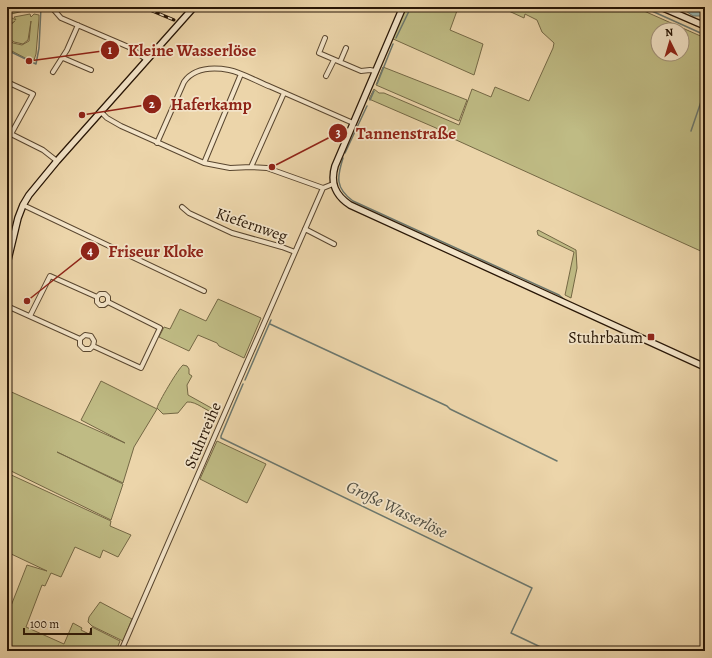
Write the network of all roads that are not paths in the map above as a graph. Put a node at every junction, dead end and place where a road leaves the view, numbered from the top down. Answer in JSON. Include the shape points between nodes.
{"nodes":[{"id":1,"x":194,"y":7,"type":"edge"},
{"id":2,"x":404,"y":7,"type":"edge"},
{"id":3,"x":661,"y":7,"type":"edge"},
{"id":4,"x":54,"y":10,"type":"dead end"},
{"id":5,"x":78,"y":25,"type":"junction"},
{"id":6,"x":705,"y":26,"type":"edge"},
{"id":7,"x":325,"y":38,"type":"dead end"},
{"id":8,"x":346,"y":48,"type":"dead end"},
{"id":9,"x":63,"y":58,"type":"junction"},
{"id":10,"x":147,"y":60,"type":"junction"},
{"id":11,"x":334,"y":60,"type":"junction"},
{"id":12,"x":340,"y":62,"type":"junction"},
{"id":13,"x":91,"y":70,"type":"dead end"},
{"id":14,"x":375,"y":71,"type":"junction"},
{"id":15,"x":53,"y":72,"type":"dead end"},
{"id":16,"x":241,"y":74,"type":"junction"},
{"id":17,"x":326,"y":76,"type":"dead end"},
{"id":18,"x":7,"y":82,"type":"edge"},
{"id":19,"x":284,"y":93,"type":"junction"},
{"id":20,"x":101,"y":112,"type":"junction"},
{"id":21,"x":353,"y":123,"type":"junction"},
{"id":22,"x":9,"y":133,"type":"edge"},
{"id":23,"x":157,"y":143,"type":"junction"},
{"id":24,"x":57,"y":161,"type":"junction"},
{"id":25,"x":204,"y":163,"type":"junction"},
{"id":26,"x":252,"y":167,"type":"junction"},
{"id":27,"x":333,"y":184,"type":"junction"},
{"id":28,"x":323,"y":188,"type":"junction"},
{"id":29,"x":23,"y":205,"type":"junction"},
{"id":30,"x":182,"y":207,"type":"dead end"},
{"id":31,"x":305,"y":229,"type":"junction"},
{"id":32,"x":334,"y":244,"type":"dead end"},
{"id":33,"x":294,"y":252,"type":"junction"},
{"id":34,"x":7,"y":264,"type":"edge"},
{"id":35,"x":204,"y":291,"type":"dead end"},
{"id":36,"x":97,"y":297,"type":"junction"},
{"id":37,"x":108,"y":302,"type":"junction"},
{"id":38,"x":7,"y":306,"type":"edge"},
{"id":39,"x":30,"y":316,"type":"junction"},
{"id":40,"x":80,"y":340,"type":"junction"},
{"id":41,"x":93,"y":346,"type":"junction"},
{"id":42,"x":705,"y":367,"type":"edge"},
{"id":43,"x":121,"y":651,"type":"edge"}],
"edges":[{"from":1,"to":10,"type":"street"},
{"from":2,"to":14,"type":"street"},
{"from":3,"to":6,"type":"street"},
{"from":4,"to":5,"type":"street","via":[[61,18]]},
{"from":5,"to":9,"type":"street"},
{"from":5,"to":10,"type":"street","via":[[131,48]]},
{"from":7,"to":11,"type":"street","via":[[319,53]]},
{"from":8,"to":12,"type":"street"},
{"from":9,"to":13,"type":"street"},
{"from":9,"to":15,"type":"street"},
{"from":10,"to":20,"type":"street"},
{"from":11,"to":12,"type":"street"},
{"from":11,"to":17,"type":"street"},
{"from":12,"to":14,"type":"street","via":[[361,71]]},
{"from":14,"to":21,"type":"street"},
{"from":16,"to":19,"type":"street"},
{"from":16,"to":23,"type":"street","via":[[211,69],[193,73],[184,82]]},
{"from":16,"to":25,"type":"street"},
{"from":18,"to":22,"type":"street","via":[[32,94]]},
{"from":19,"to":21,"type":"street"},
{"from":19,"to":26,"type":"street"},
{"from":20,"to":23,"type":"street","via":[[121,126]]},
{"from":20,"to":24,"type":"street"},
{"from":21,"to":27,"type":"street","via":[[335,166]]},
{"from":22,"to":24,"type":"street","via":[[43,150]]},
{"from":23,"to":25,"type":"street"},
{"from":24,"to":29,"type":"street"},
{"from":25,"to":26,"type":"street","via":[[230,168]]},
{"from":26,"to":28,"type":"street","via":[[267,168]]},
{"from":27,"to":28,"type":"street"},
{"from":27,"to":42,"type":"street","via":[[340,198],[350,205]]},
{"from":28,"to":31,"type":"street","name":"Stuhrreihe"},
{"from":29,"to":34,"type":"street"},
{"from":29,"to":35,"type":"street"},
{"from":30,"to":33,"type":"street","name":"Kiefernweg","via":[[189,213],[232,233]]},
{"from":31,"to":32,"type":"street"},
{"from":31,"to":33,"type":"street","name":"Stuhrreihe"},
{"from":33,"to":43,"type":"street","name":"Stuhrreihe"},
{"from":36,"to":37,"type":"street","via":[[105,294]]},
{"from":36,"to":37,"type":"street","via":[[96,302],[100,305]]},
{"from":36,"to":39,"type":"street","via":[[50,276]]},
{"from":37,"to":41,"type":"street","via":[[160,328],[141,368]]},
{"from":38,"to":39,"type":"street"},
{"from":39,"to":40,"type":"street"},
{"from":40,"to":41,"type":"street","via":[[80,345],[84,349],[88,350]]},
{"from":40,"to":41,"type":"street","via":[[83,335],[91,336]]}]}
